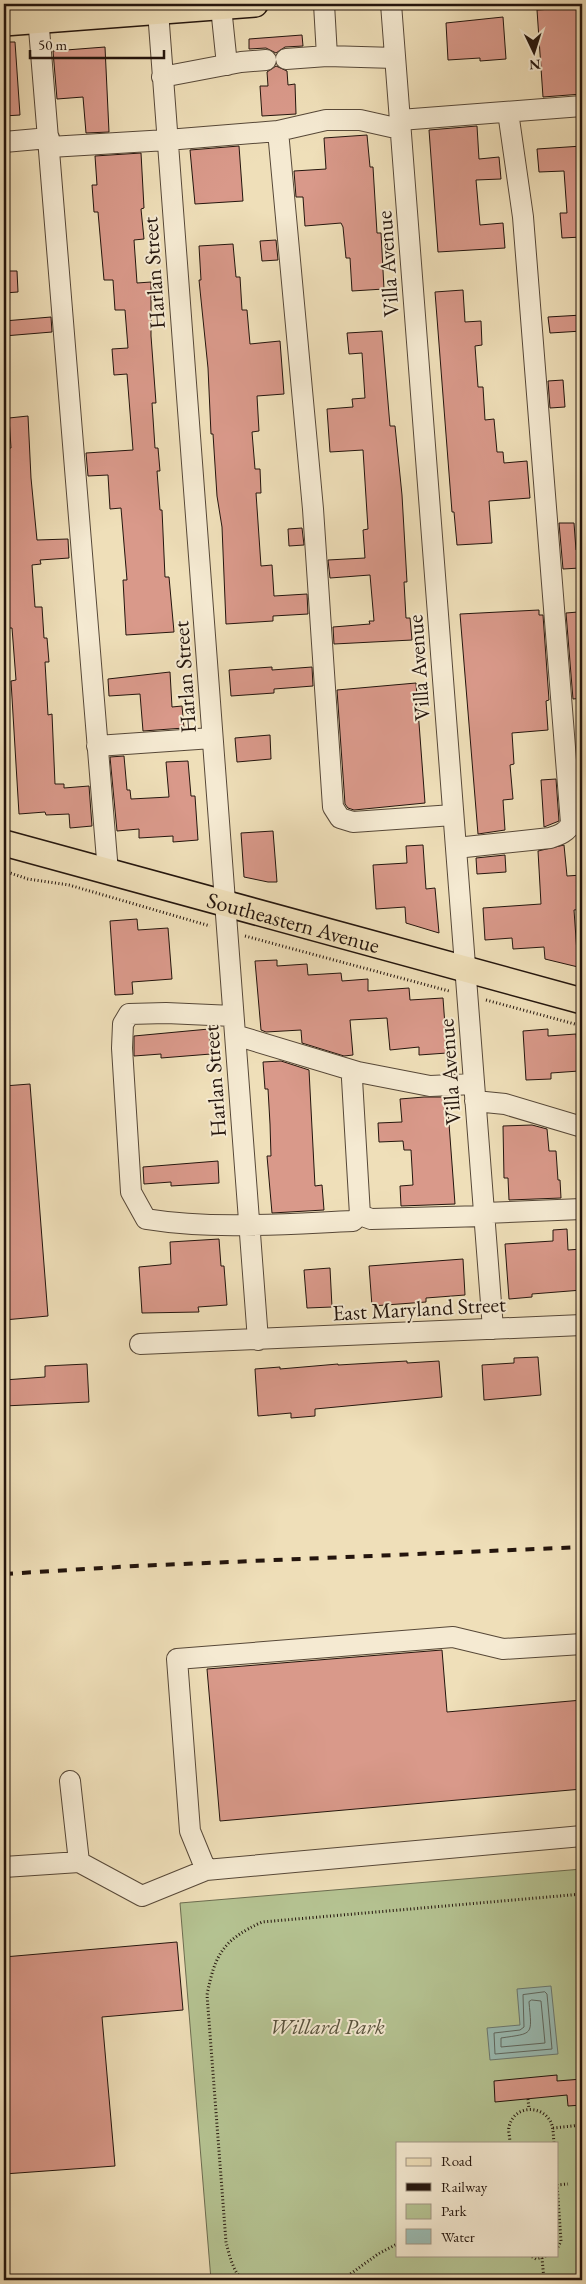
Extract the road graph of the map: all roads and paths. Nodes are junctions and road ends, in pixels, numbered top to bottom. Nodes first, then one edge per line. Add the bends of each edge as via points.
1 (255, 4) edge
2 (324, 4) edge
3 (391, 4) edge
4 (221, 7) junction
5 (158, 11) junction
6 (36, 12) edge
7 (4, 23) edge
8 (327, 56) junction
9 (395, 58) junction
10 (286, 59) dead end
11 (266, 60) dead end
12 (227, 64) junction
13 (162, 76) junction
14 (582, 106) edge
15 (508, 112) junction
16 (400, 124) junction
17 (278, 131) junction
18 (167, 140) junction
19 (4, 142) edge
20 (49, 143) junction
21 (212, 738) junction
22 (97, 746) junction
23 (453, 815) junction
24 (4, 843) edge
25 (456, 848) junction
26 (4, 871) edge
27 (108, 872) junction
28 (221, 916) junction
29 (242, 935) dead end
30 (465, 969) junction
31 (455, 992) dead end
32 (479, 998) dead end
33 (582, 1001) edge
34 (234, 1026) junction
35 (582, 1026) edge
36 (358, 1072) junction
37 (475, 1092) junction
38 (582, 1127) edge
39 (582, 1209) edge
40 (484, 1214) junction
41 (360, 1215) junction
42 (249, 1225) junction
43 (582, 1325) edge
44 (493, 1329) junction
45 (258, 1340) junction
46 (140, 1344) dead end
47 (582, 1644) edge
48 (70, 1781) dead end
49 (582, 1836) edge
50 (79, 1862) junction
51 (4, 1867) edge
52 (206, 1870) junction
53 (582, 1894) edge
54 (528, 2099) dead end
55 (529, 2109) junction
56 (582, 2125) edge
57 (553, 2128) junction
58 (510, 2142) edge
59 (554, 2142) edge
60 (568, 2184) dead end
61 (558, 2185) edge
62 (558, 2199) edge
63 (396, 2245) edge
64 (558, 2247) edge
65 (531, 2256) edge
66 (547, 2256) edge
67 (542, 2258) junction
68 (242, 2280) edge
69 (342, 2280) edge
70 (544, 2280) edge

1 - 4 main road
2 - 8 street
3 - 9 street, Villa Avenue
4 - 5 main road
4 - 12 street
5 - 6 main road
5 - 13 street, Harlan Street
6 - 7 main road
6 - 20 street
8 - 9 street
8 - 10 street
9 - 16 street, Villa Avenue
11 - 12 street
12 - 13 street
13 - 18 street, Harlan Street
14 - 15 street
15 - 16 street
15 - 25 street via 523,217 571,823 570,828 550,838
16 - 17 street via 326,120
16 - 23 street, Villa Avenue
17 - 18 street
17 - 23 street via 314,509 333,807 340,818 353,822
18 - 20 street
18 - 21 street, Harlan Street
19 - 20 street
20 - 22 street
21 - 22 street
21 - 28 street, Harlan Street
22 - 27 street
23 - 25 street, Villa Avenue
24 - 27 main road, Southeastern Avenue
25 - 30 street, Villa Avenue
26 - 28 path via 28,879
27 - 28 main road, Southeastern Avenue
28 - 30 main road, Southeastern Avenue
28 - 34 street, Harlan Street
29 - 31 path
30 - 33 main road, Southeastern Avenue
30 - 37 street, Villa Avenue
32 - 35 path
34 - 36 street
34 - 42 street, Harlan Street
34 - 42 street via 166,1013 129,1014 123,1024 122,1048 131,1192 146,1220 173,1224
36 - 37 street
36 - 41 street via 352,1079
37 - 38 street
37 - 40 street, Villa Avenue
39 - 40 street
40 - 41 street via 371,1219
40 - 44 street, Villa Avenue
41 - 42 street via 353,1220
42 - 45 street, Harlan Street
43 - 44 street, East Maryland Street
44 - 45 street, East Maryland Street
45 - 46 street, East Maryland Street
47 - 52 street via 503,1649 453,1637 177,1659 190,1832
48 - 50 street
49 - 52 street
50 - 51 street
50 - 52 street via 142,1896
53 - 68 path via 262,1922 244,1930 225,1945 212,1968 206,1995 226,2242
54 - 55 path
55 - 57 path via 540,2111
55 - 58 path via 522,2110 513,2118 509,2127
56 - 57 path
57 - 59 path
60 - 61 path
62 - 64 path via 561,2241
63 - 69 path
65 - 67 path
66 - 67 path
67 - 70 path

